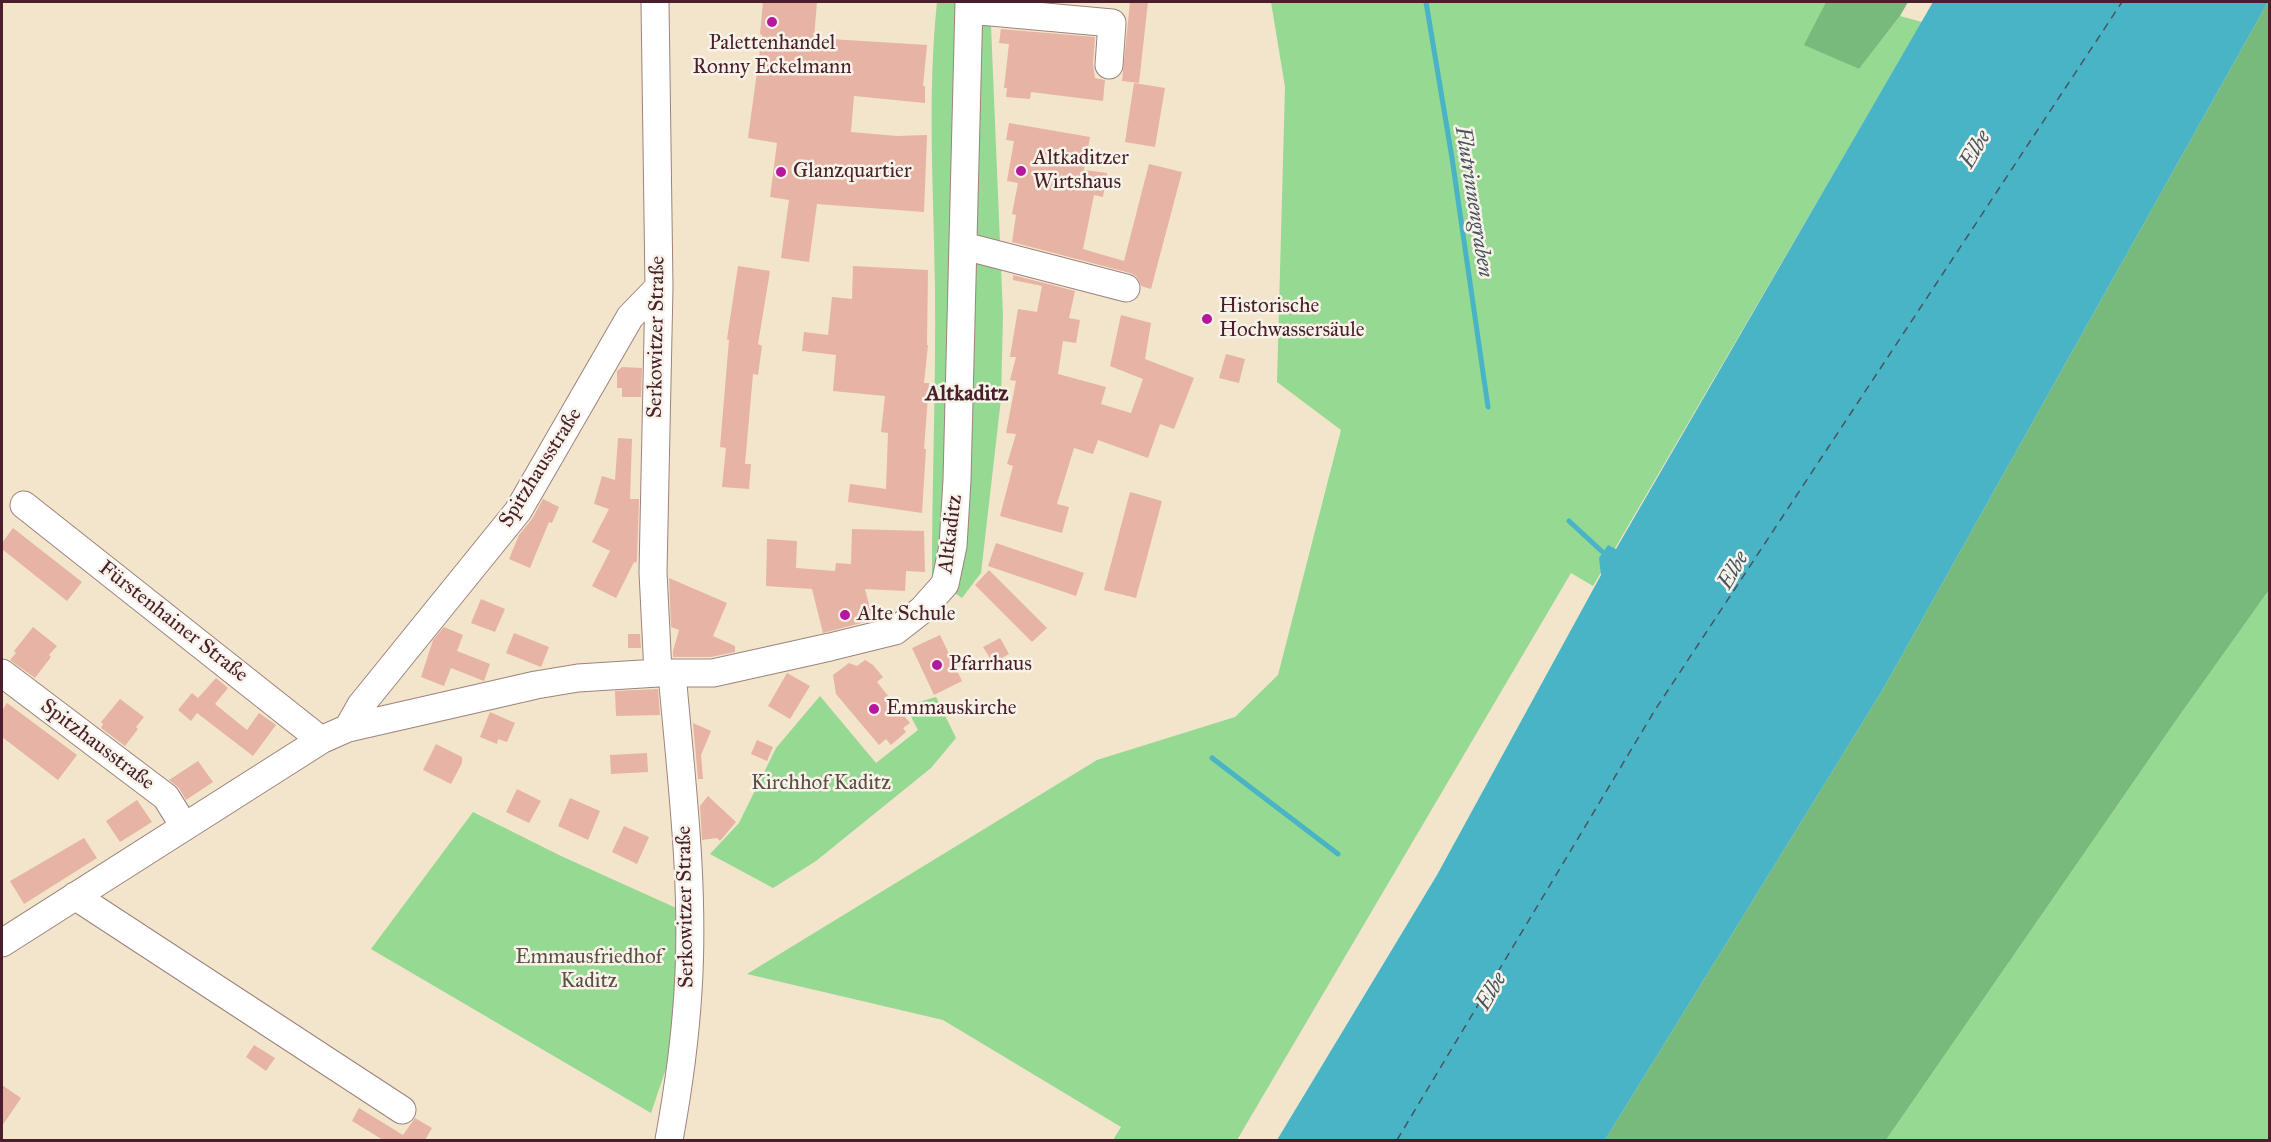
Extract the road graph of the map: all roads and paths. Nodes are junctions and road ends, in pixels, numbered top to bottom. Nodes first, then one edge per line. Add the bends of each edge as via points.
1 (656, 2) edge
2 (969, 6) edge
3 (1113, 12) edge
4 (1109, 65) dead end
5 (964, 246) junction
6 (659, 287) junction
7 (1126, 288) dead end
8 (24, 505) dead end
9 (665, 673) junction
10 (2, 674) edge
11 (348, 728) junction
12 (321, 740) junction
13 (184, 826) junction
14 (75, 896) junction
15 (2, 943) edge
16 (402, 1110) dead end
17 (669, 1140) edge

1 - 6 street, Serkowitzer Straße
2 - 3 street
2 - 5 street, Altkaditz
3 - 4 street
5 - 7 street
5 - 9 street, Altkaditz via 957,480 953,546 945,584 922,610 895,631 713,673
6 - 9 street, Serkowitzer Straße via 653,572
6 - 11 street, Spitzhausstraße via 630,317 519,511 361,705
8 - 12 street, Fürstenhainer Straße
9 - 11 street via 578,678 536,685
9 - 17 street, Serkowitzer Straße via 687,854 689,958 679,1089
10 - 13 street, Spitzhausstraße via 166,797
11 - 12 street
12 - 13 street
13 - 14 street
14 - 15 street
14 - 16 street

